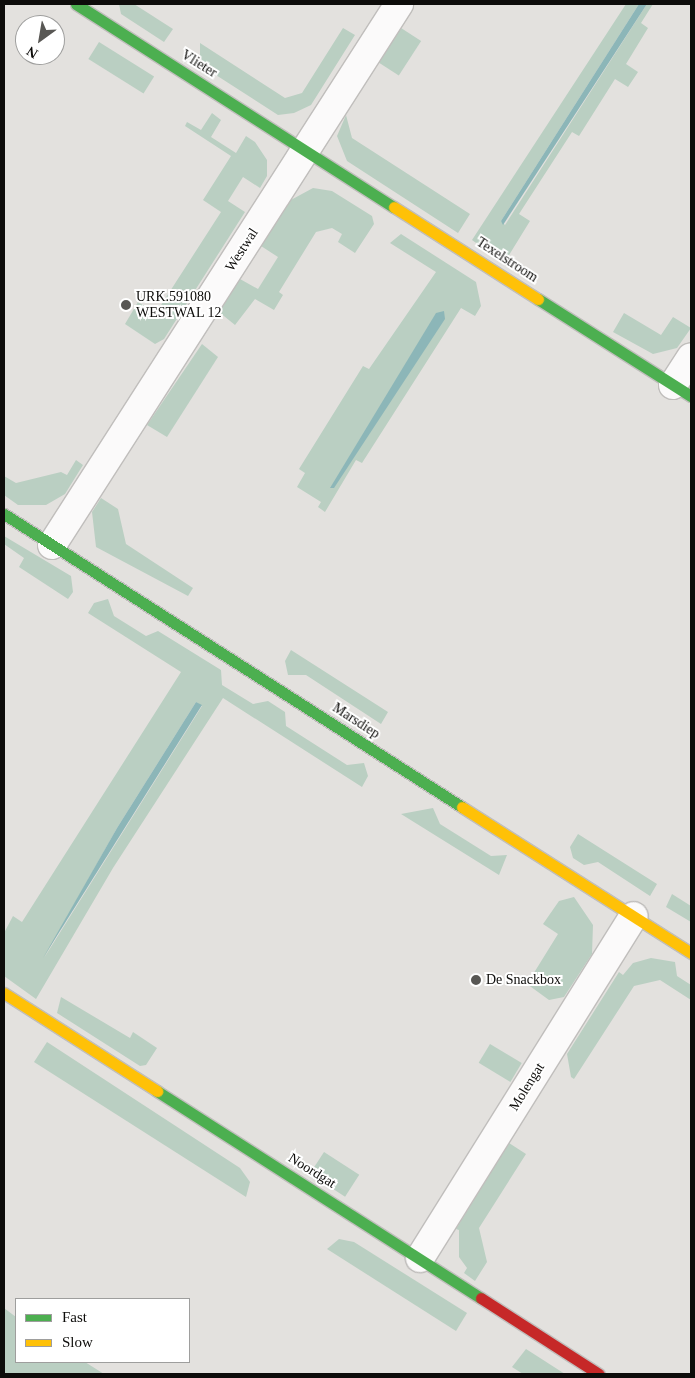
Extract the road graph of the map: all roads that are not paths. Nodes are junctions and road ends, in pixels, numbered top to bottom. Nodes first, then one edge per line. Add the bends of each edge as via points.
1 (76, 4) edge
2 (399, 4) edge
3 (307, 150) junction
4 (691, 357) edge
5 (682, 391) edge
6 (4, 514) edge
7 (52, 545) junction
8 (634, 916) junction
9 (691, 954) edge
10 (5, 994) edge
11 (420, 1258) junction
12 (599, 1374) edge

1 - 3 street, Vlieter
2 - 3 street, Westwal
3 - 5 street, Texelstroom
3 - 7 street, Westwal
4 - 5 street
6 - 7 street, Marsdiep
7 - 8 street, Marsdiep
8 - 9 street, Marsdiep
8 - 11 street, Molengat
10 - 11 street, Noordgat
11 - 12 street, Noordgat

